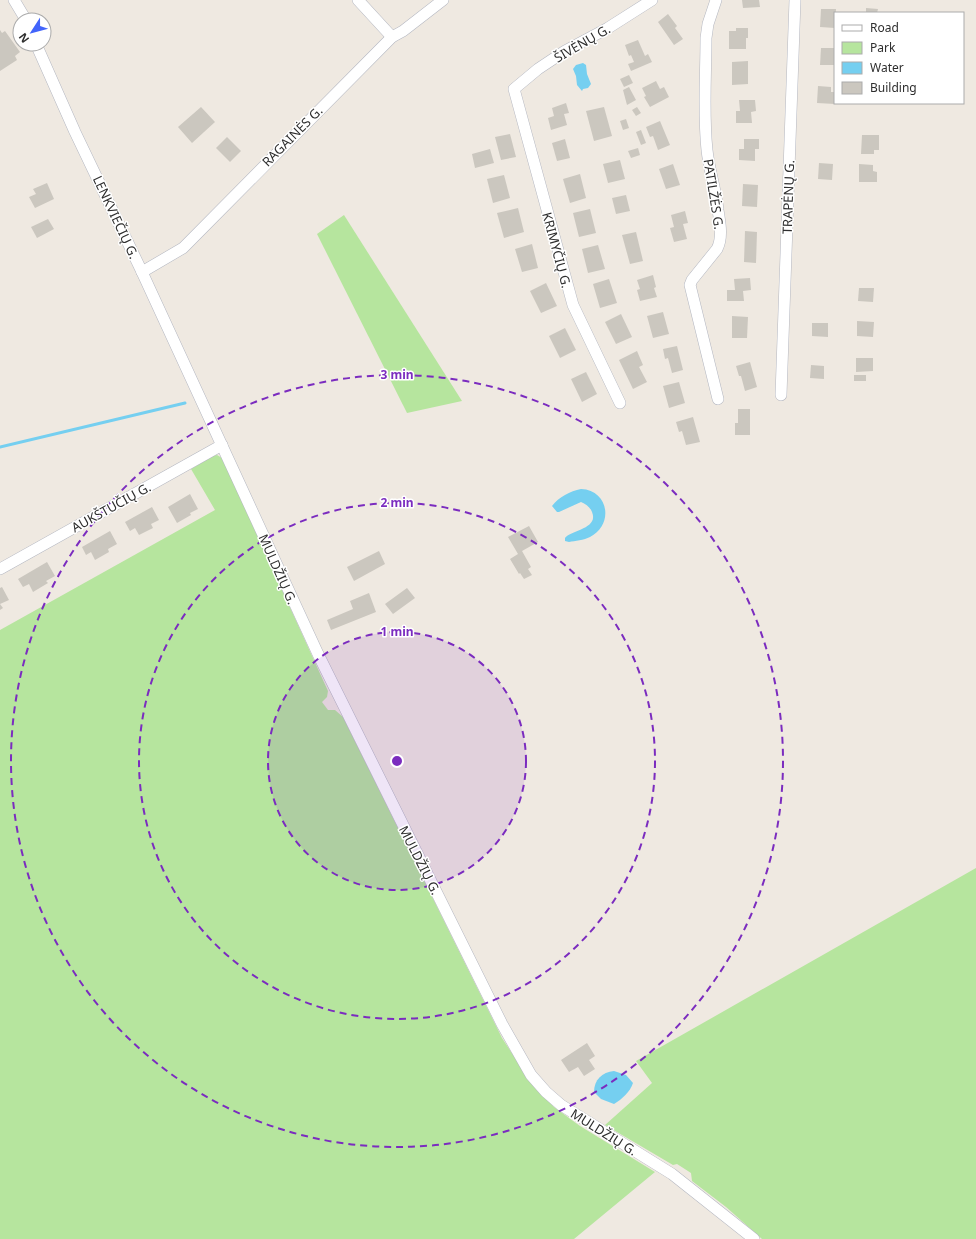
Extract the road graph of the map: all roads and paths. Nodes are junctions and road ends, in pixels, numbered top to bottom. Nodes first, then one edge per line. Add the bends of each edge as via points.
1 (14, 0) edge
2 (358, 0) edge
3 (443, 0) edge
4 (652, 0) edge
5 (716, 0) edge
6 (795, 0) edge
7 (21, 12) edge
8 (392, 37) junction
9 (40, 52) edge
10 (514, 89) joint
11 (142, 272) junction
12 (196, 390) joint
13 (781, 395) dead end
14 (718, 399) dead end
15 (620, 402) dead end
16 (222, 445) junction
17 (0, 569) edge
18 (754, 1239) edge

1 - 7 street
2 - 8 street
3 - 8 street, RAGAINĖS G.
4 - 10 street, ŠIVĖNŲ G. via 565,51
5 - 14 street, PATILŽĖS G. via 706,38 705,126 721,236 717,249 690,285
6 - 13 street, TRAPĖNŲ G.
8 - 11 street, RAGAINĖS G. via 183,248
9 - 11 street, LENKVIEČIŲ G.
10 - 15 street, KRIMYČIŲ G. via 573,305
11 - 12 street, LENKVIEČIŲ G.
12 - 16 street, MULDŽIŲ G.
16 - 17 street, AUKŠTUČIŲ G.
16 - 18 street, MULDŽIŲ G. via 330,680 502,1024 531,1075 561,1105 677,1178

